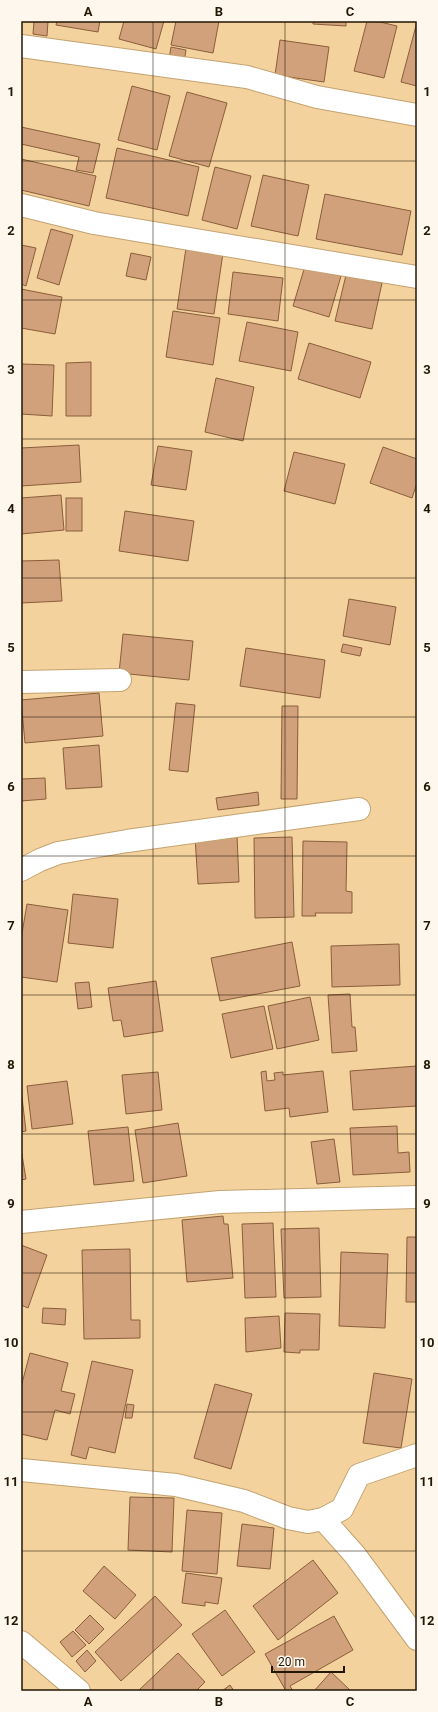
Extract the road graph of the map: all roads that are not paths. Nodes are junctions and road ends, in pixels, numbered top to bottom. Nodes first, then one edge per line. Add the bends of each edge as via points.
1 (21, 46) edge
2 (417, 115) edge
3 (21, 206) edge
4 (417, 277) edge
5 (120, 680) dead end
6 (21, 682) edge
7 (359, 809) dead end
8 (21, 870) edge
9 (417, 1197) edge
10 (21, 1222) edge
11 (417, 1455) edge
12 (21, 1470) edge
13 (323, 1519) junction
14 (417, 1639) edge
15 (21, 1642) edge
16 (79, 1691) edge

1 - 2 street via 247,77 317,97
3 - 4 street via 94,223
5 - 6 street
7 - 8 street via 126,841 66,852 40,860
9 - 10 street via 220,1202
11 - 13 street via 359,1475 342,1509
12 - 13 street via 176,1485 244,1501 288,1518 308,1522
13 - 14 street via 355,1555
15 - 16 street

